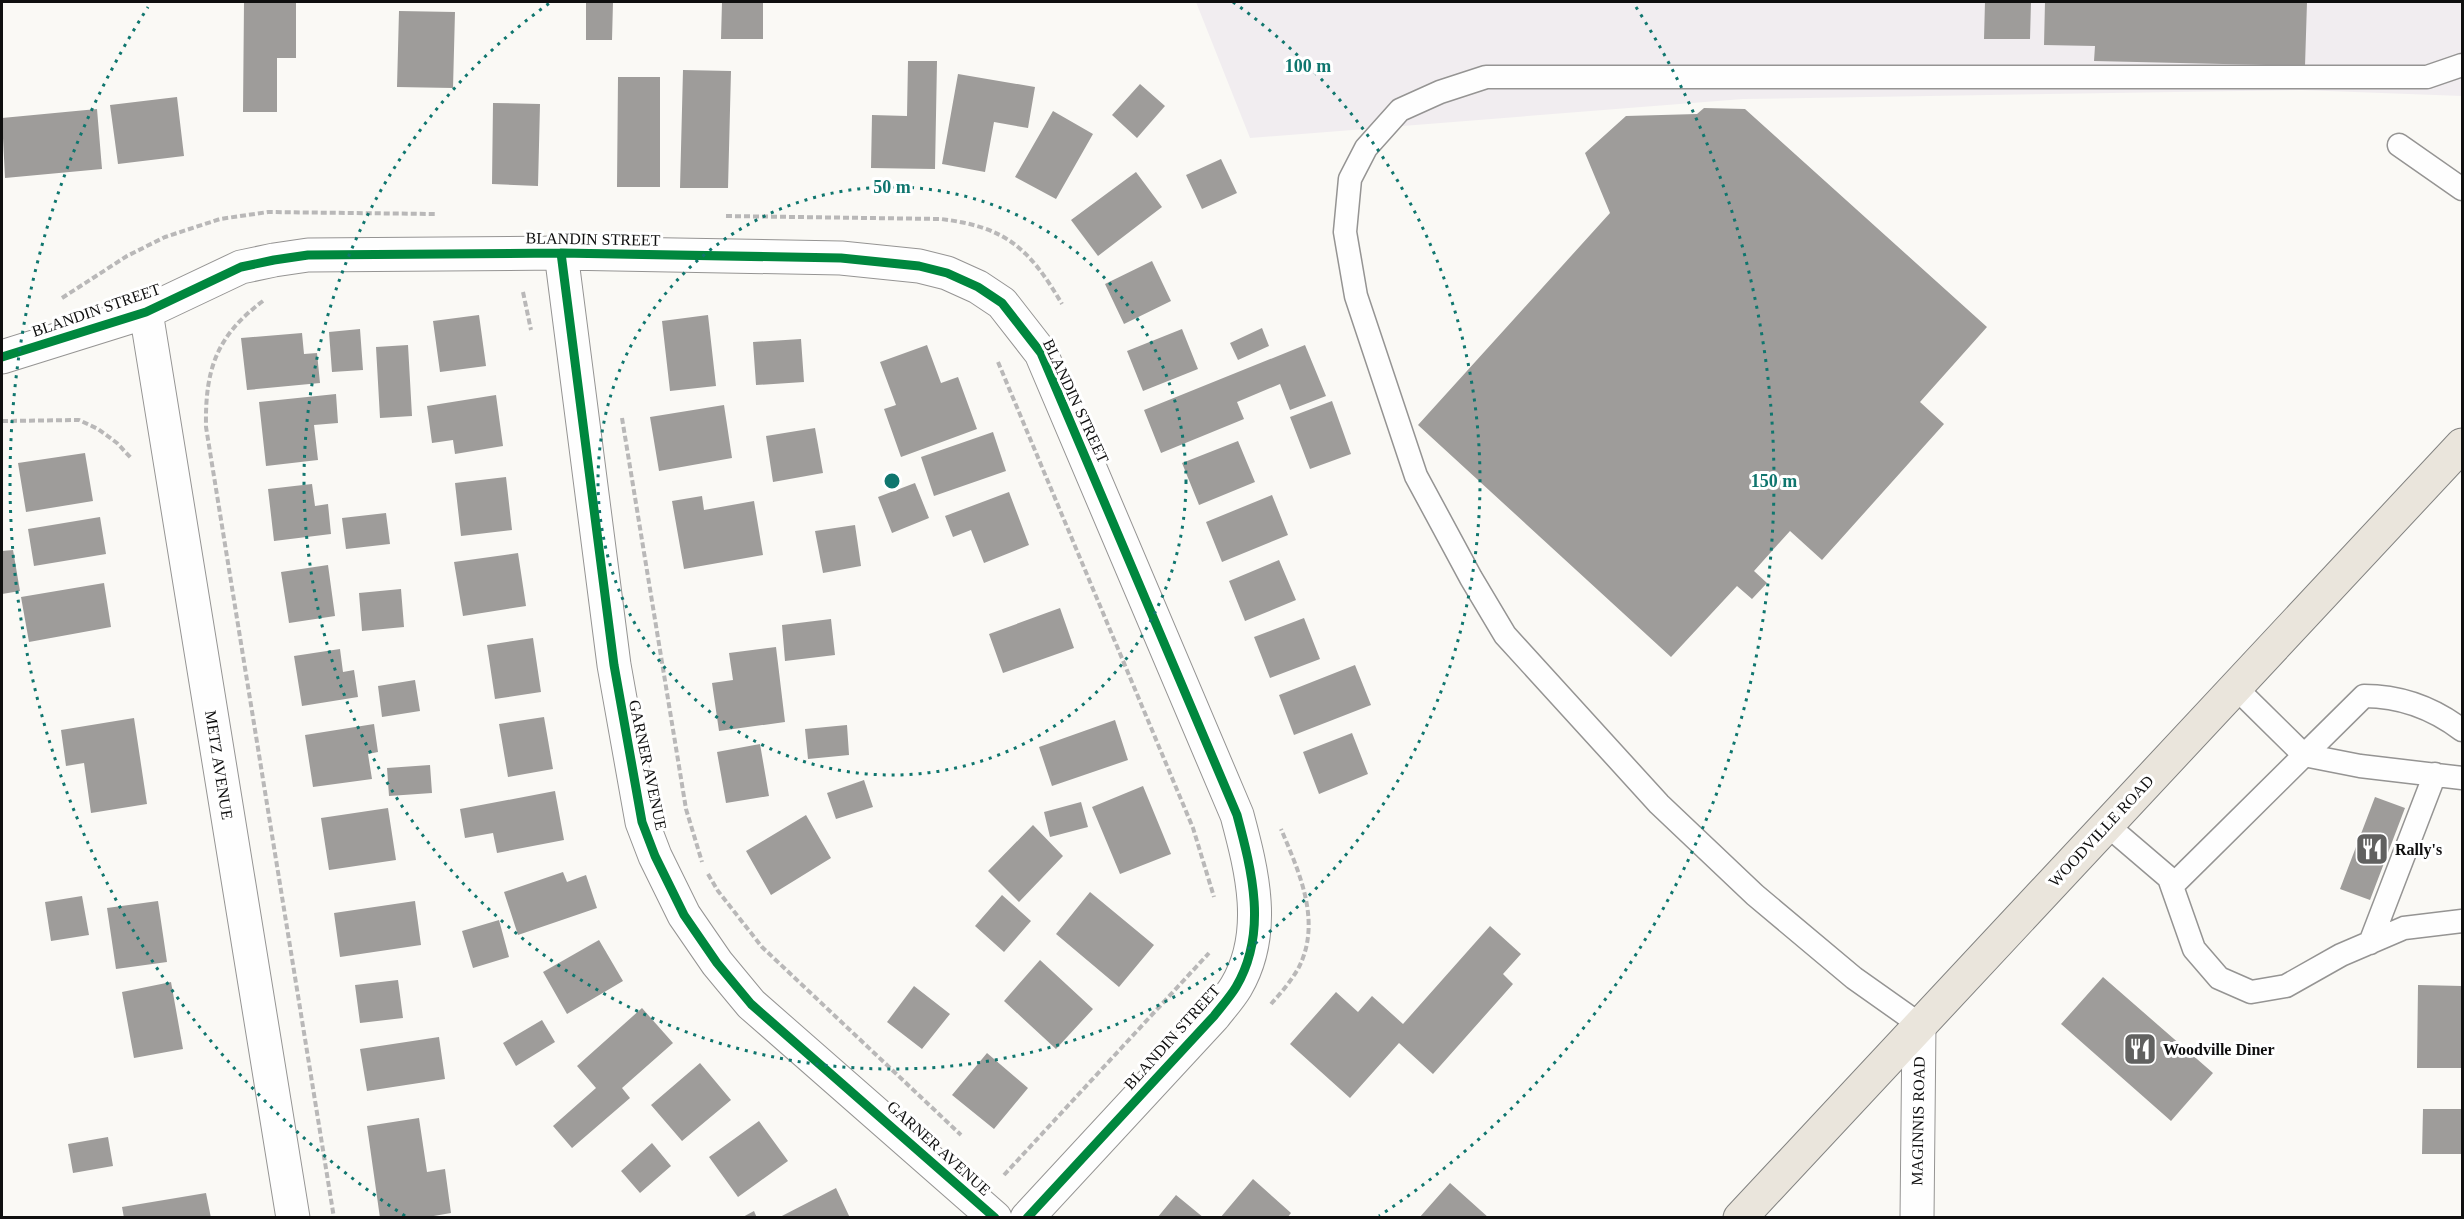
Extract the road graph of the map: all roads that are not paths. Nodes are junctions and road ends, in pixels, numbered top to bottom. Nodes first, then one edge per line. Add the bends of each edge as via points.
1 (2463, 65) edge
2 (2399, 145) dead end
3 (2463, 189) edge
4 (561, 253) junction
5 (146, 312) junction
6 (2, 357) edge
7 (2463, 445) edge
8 (2235, 687) junction
9 (2463, 730) edge
10 (2304, 755) junction
11 (2435, 774) junction
12 (2463, 778) edge
13 (2107, 825) junction
14 (2172, 886) junction
15 (2463, 921) edge
16 (2370, 943) junction
17 (1919, 1024) junction
18 (293, 1218) edge
19 (995, 1218) edge
20 (1027, 1218) edge
21 (1740, 1218) edge
22 (1917, 1218) edge

1 - 17 lane via 2427,76 1486,78 1400,110 1366,148 1350,179 1345,232 1356,296 1416,476 1505,635 1659,804 1735,876 1854,978
2 - 3 lane
4 - 5 street, BLANDIN STREET via 308,255 241,267
4 - 19 street, GARNER AVENUE via 622,718 642,822 655,856 684,915 751,1004
4 - 20 street, BLANDIN STREET via 841,258 919,266 947,273 1002,303 1041,353 1237,815 1255,894 1250,956 1237,986 1214,1016
5 - 6 street, BLANDIN STREET
5 - 18 street, METZ AVENUE
7 - 8 main road, WOODVILLE ROAD
8 - 10 lane
8 - 13 main road, WOODVILLE ROAD
9 - 10 lane via 2443,716 2390,696 2364,696
10 - 11 lane
10 - 14 lane
11 - 12 lane
11 - 16 lane
13 - 14 lane via 2169,878
13 - 17 main road, WOODVILLE ROAD
14 - 16 lane via 2194,949 2219,978 2251,992 2286,986
15 - 16 lane via 2404,928
17 - 21 main road, WOODVILLE ROAD
17 - 22 street, MAGINNIS ROAD

